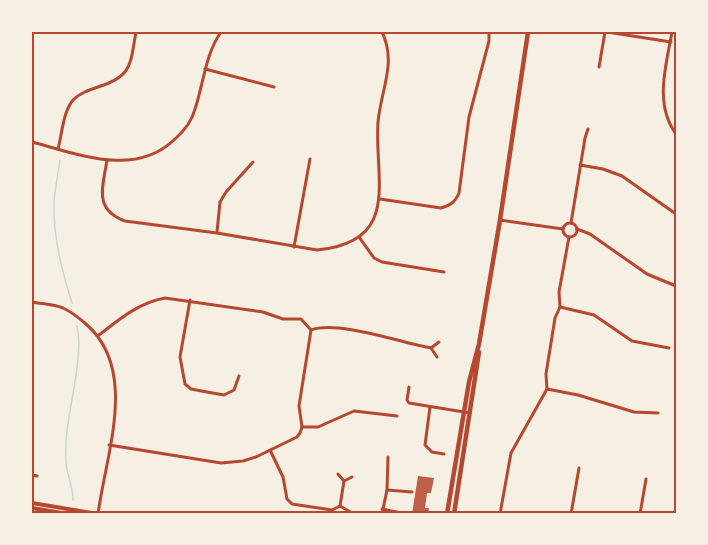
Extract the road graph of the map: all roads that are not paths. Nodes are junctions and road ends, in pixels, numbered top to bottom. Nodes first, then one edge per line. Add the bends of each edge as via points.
1 (136, 32) edge
2 (221, 32) edge
3 (382, 32) edge
4 (489, 32) edge
5 (528, 32) edge
6 (606, 32) edge
7 (672, 32) edge
8 (670, 42) junction
9 (599, 67) dead end
10 (205, 69) junction
11 (274, 87) dead end
12 (588, 129) dead end
13 (676, 134) edge
14 (32, 142) edge
15 (58, 149) junction
16 (310, 159) dead end
17 (107, 160) junction
18 (253, 162) dead end
19 (580, 165) junction
20 (380, 199) junction
21 (676, 214) edge
22 (500, 220) junction
23 (571, 223) junction
24 (563, 229) junction
25 (577, 229) junction
26 (217, 232) junction
27 (359, 237) junction
28 (568, 237) junction
29 (294, 247) junction
30 (444, 272) dead end
31 (676, 286) edge
32 (190, 300) junction
33 (32, 302) edge
34 (560, 307) junction
35 (311, 330) junction
36 (99, 335) junction
37 (439, 342) dead end
38 (479, 344) junction
39 (431, 348) junction
40 (669, 348) dead end
41 (437, 357) dead end
42 (239, 376) dead end
43 (409, 387) dead end
44 (547, 389) junction
45 (430, 407) junction
46 (463, 413) junction
47 (470, 413) junction
48 (658, 413) dead end
49 (397, 416) dead end
50 (302, 427) junction
51 (109, 446) junction
52 (270, 450) junction
53 (444, 454) dead end
54 (388, 457) dead end
55 (579, 468) dead end
56 (338, 474) dead end
57 (32, 476) edge
58 (37, 476) dead end
59 (352, 477) dead end
60 (646, 479) dead end
61 (344, 481) junction
62 (387, 490) junction
63 (412, 492) dead end
64 (32, 503) edge
65 (340, 506) junction
66 (32, 508) edge
67 (382, 511) edge
68 (68, 513) edge
69 (98, 513) edge
70 (354, 513) edge
71 (406, 513) edge
72 (447, 513) edge
73 (454, 513) edge
74 (500, 513) edge
75 (572, 513) edge
76 (640, 513) edge

1 - 15 street via 130,63 122,78 72,101
2 - 10 street via 209,51
3 - 20 street via 389,54 378,124
4 - 20 street via 456,201 441,208
5 - 22 main road
6 - 8 street
6 - 9 street
7 - 8 street
8 - 13 street via 662,100
10 - 11 street
10 - 17 street via 195,111 168,146 133,160
12 - 19 street
14 - 15 street
15 - 17 street
16 - 29 street
17 - 26 street via 103,204 114,217
18 - 26 street via 220,202
19 - 21 street via 622,176
19 - 23 street
20 - 27 street via 370,225
22 - 24 street
22 - 38 main road
23 - 24 street
23 - 25 street
24 - 28 street
25 - 28 street via 574,236
25 - 31 street via 646,274
26 - 29 street
27 - 29 street via 330,249
27 - 30 street via 374,258 382,262
28 - 34 street
32 - 35 street via 283,319 301,319
32 - 36 street via 149,301
32 - 42 street via 180,357 185,384 191,389 224,394 234,390
33 - 36 street via 64,308
34 - 40 street via 594,315 632,340
34 - 44 street via 546,374
35 - 39 street via 335,328
35 - 50 street via 299,406
36 - 51 street via 110,357 116,387
37 - 39 street
38 - 46 main road
38 - 47 main road
39 - 41 street
43 - 45 street via 409,403
44 - 48 street via 634,412
44 - 74 street via 511,453
45 - 46 street
45 - 53 street via 425,446
46 - 47 street
46 - 72 main road
47 - 73 main road
49 - 50 street via 354,411 318,427
50 - 52 street via 297,436
51 - 52 street via 221,463 243,461
51 - 69 street
52 - 65 street via 292,504 332,510
54 - 62 street
55 - 75 street
56 - 61 street
57 - 58 street
59 - 61 street
60 - 76 street
61 - 65 street
62 - 63 street
62 - 67 street
64 - 69 street
65 - 70 street
66 - 68 street
67 - 71 street

